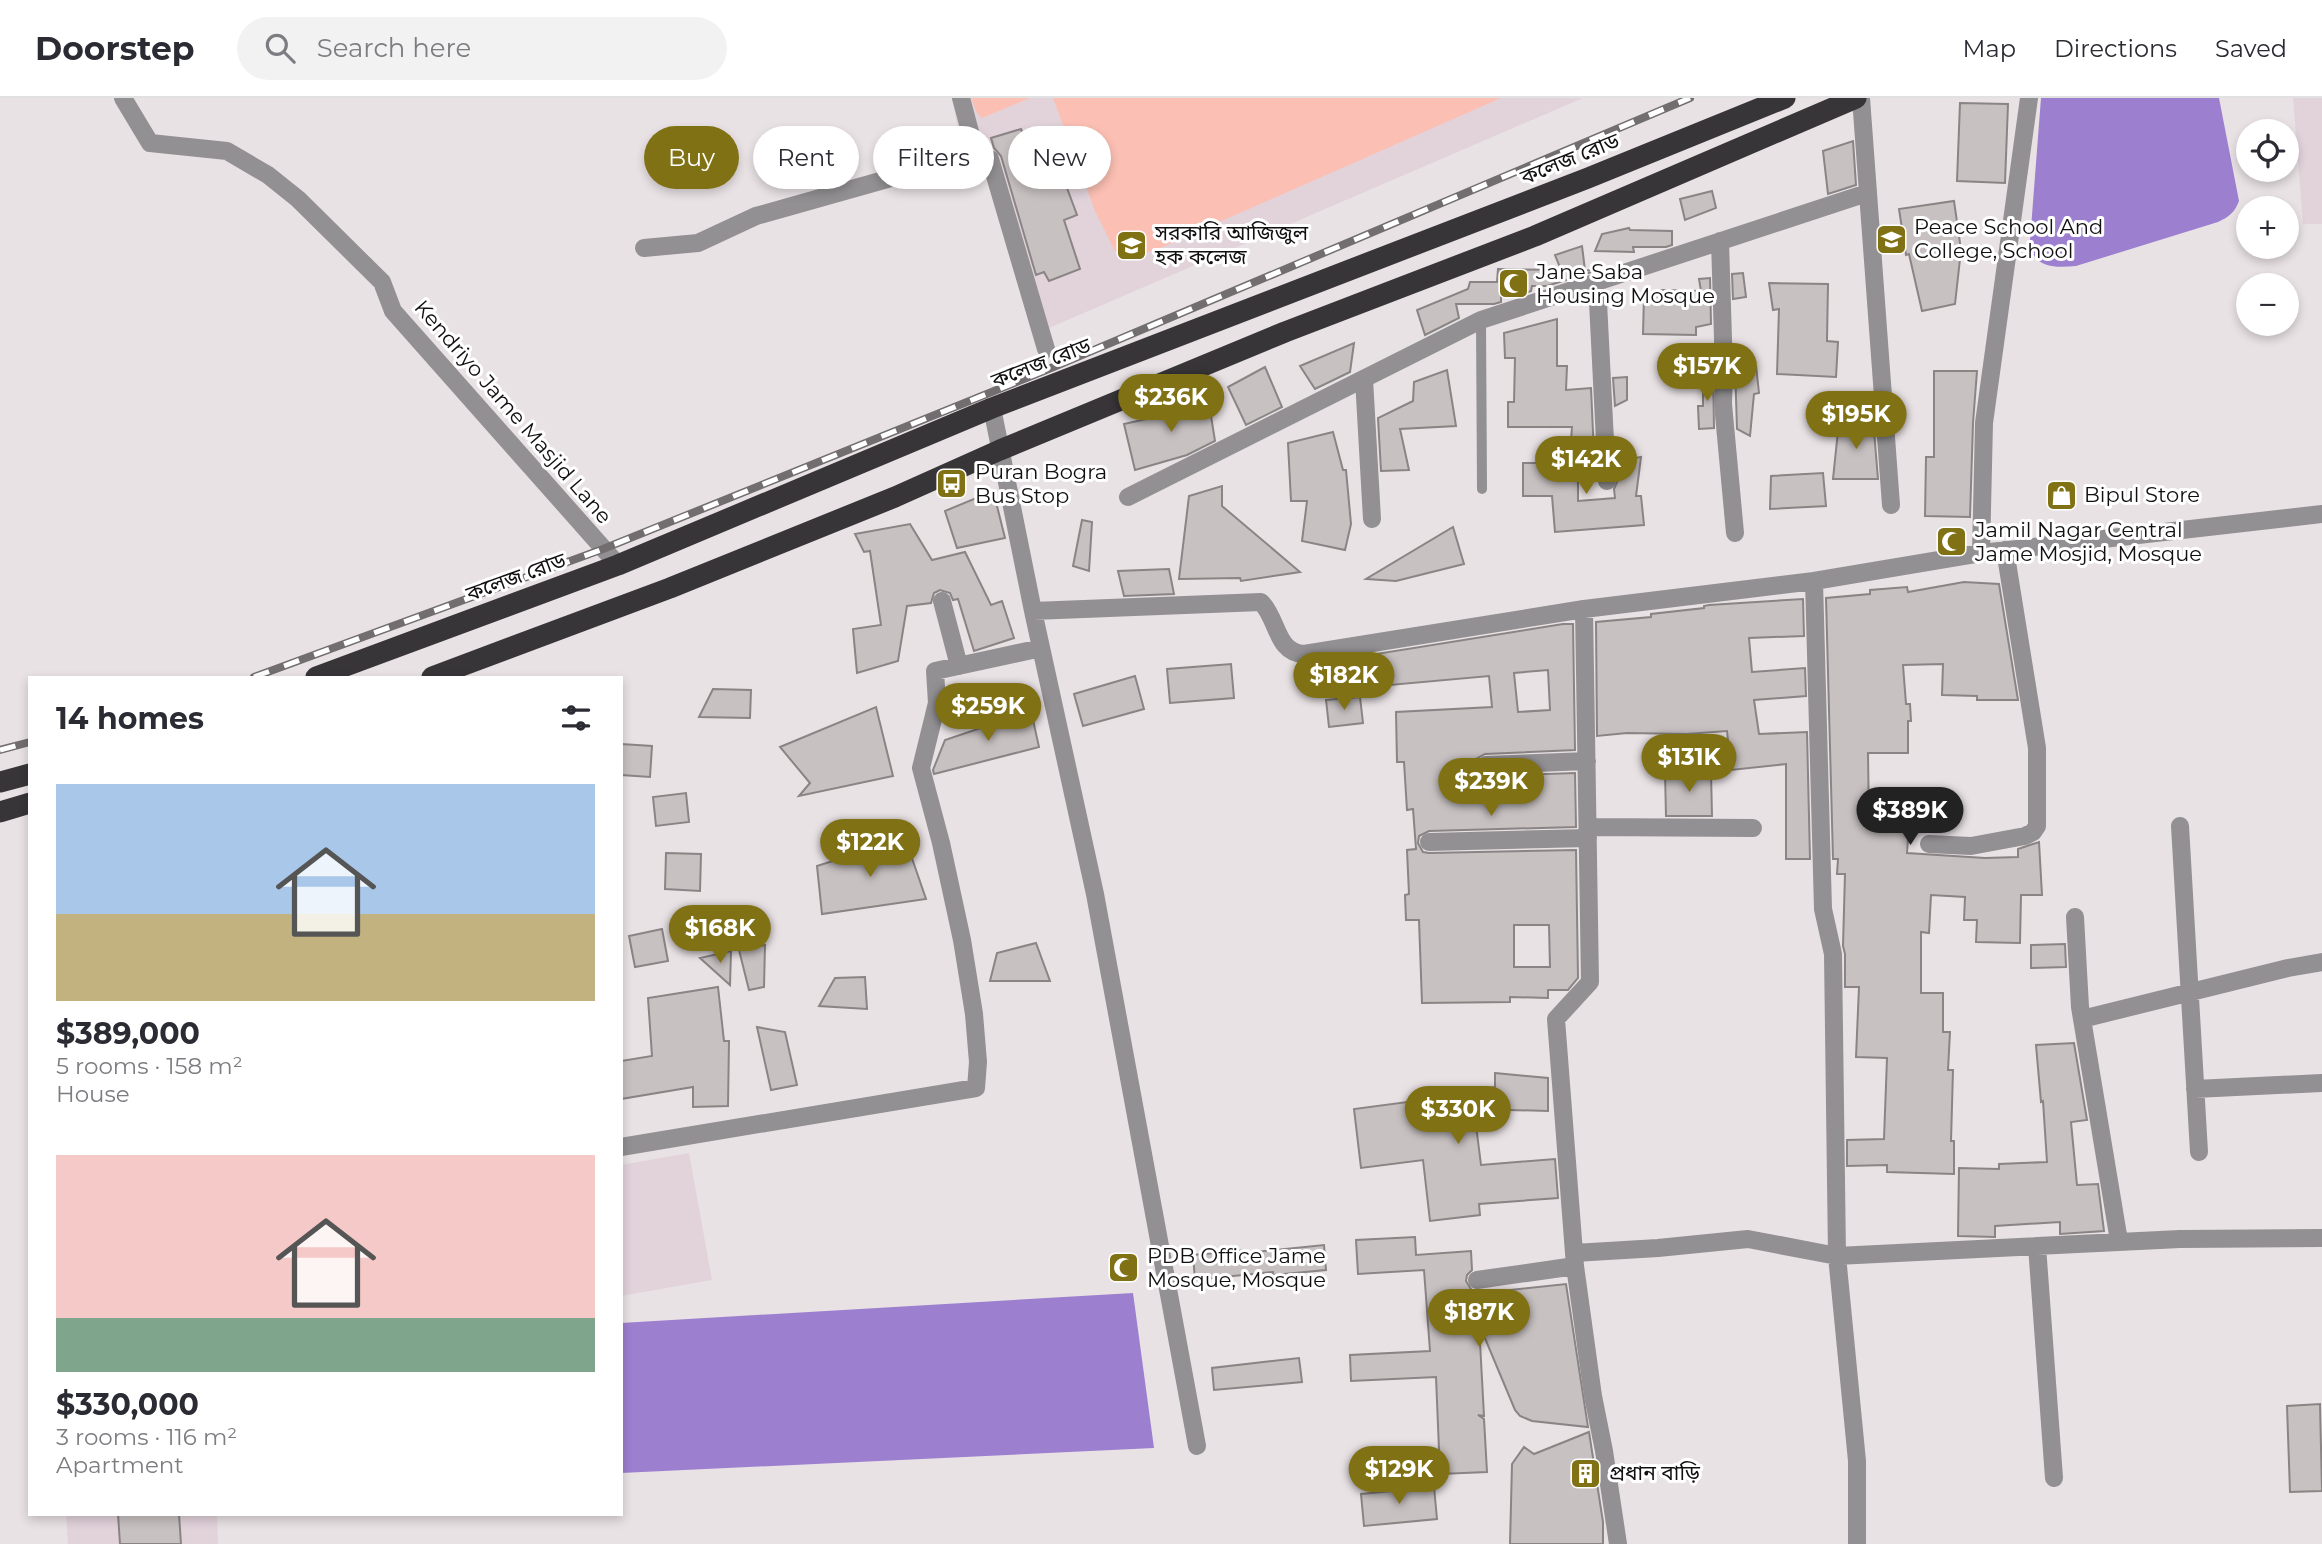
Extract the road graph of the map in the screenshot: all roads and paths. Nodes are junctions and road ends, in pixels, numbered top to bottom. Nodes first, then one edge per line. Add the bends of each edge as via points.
1 (123, 98) edge
2 (961, 98) edge
3 (1785, 98) edge
4 (1858, 98) edge
5 (2029, 98) edge
6 (968, 126) edge
7 (994, 173) edge
8 (873, 183) edge
9 (1867, 193) junction
10 (1720, 241) junction
11 (644, 248) dead end
12 (1597, 282) junction
13 (1481, 320) junction
14 (1046, 349) dead end
15 (1364, 379) junction
16 (992, 408) junction
17 (1000, 450) junction
18 (1607, 481) dead end
19 (1482, 489) dead end
20 (1128, 497) dead end
21 (1891, 505) dead end
22 (2322, 514) edge
23 (1372, 519) dead end
24 (1735, 533) dead end
25 (2005, 550) junction
26 (1981, 553) junction
27 (618, 565) junction
28 (1814, 581) junction
29 (942, 601) dead end
30 (1584, 609) junction
31 (1032, 611) junction
32 (1041, 648) junction
33 (959, 666) junction
34 (319, 676) edge
35 (435, 676) edge
36 (1587, 761) junction
37 (1486, 765) dead end
38 (28, 775) edge
39 (0, 782) edge
40 (28, 804) edge
41 (0, 812) edge
42 (2180, 826) dead end
43 (1753, 828) dead end
44 (1588, 833) junction
45 (1429, 842) dead end
46 (1928, 844) dead end
47 (2075, 917) dead end
48 (2322, 962) edge
49 (2189, 992) junction
50 (2082, 1019) junction
51 (2322, 1083) edge
52 (2195, 1089) junction
53 (623, 1147) edge
54 (2199, 1152) dead end
55 (2322, 1238) edge
56 (2119, 1241) junction
57 (2037, 1246) junction
58 (1837, 1256) junction
59 (1575, 1259) junction
60 (1477, 1280) dead end
61 (1197, 1446) dead end
62 (2054, 1478) dead end
63 (1618, 1544) edge
64 (1857, 1544) edge

1 - 27 street, Kendriyo Jame Masjid Lane via 150,143 227,151 298,199 382,282 393,311
2 - 6 street
3 - 16 highway, কলেজ রোড
4 - 9 street
4 - 17 highway via 1535,236 1285,332
5 - 26 street via 1984,423
7 - 14 street
8 - 11 street via 756,216 698,243
9 - 10 street
9 - 21 street
10 - 12 street
10 - 24 street via 1723,404
12 - 13 street
12 - 18 street
13 - 15 street
13 - 19 lane
15 - 20 street
15 - 23 street
16 - 17 street
16 - 27 highway, কলেজ রোড
17 - 31 street
17 - 35 highway via 670,588
22 - 25 street
25 - 26 street
25 - 46 street via 2037,748 2037,826 2025,836 1971,846
26 - 28 street
27 - 34 highway, কলেজ রোড
28 - 30 street
28 - 58 street via 1823,909 1833,954
29 - 33 street
30 - 31 street via 1304,654 1285,647 1266,607 1251,600
30 - 36 street
31 - 32 street
32 - 33 street
32 - 61 street via 1095,894
33 - 53 street via 935,671 937,703 921,768 962,940 974,1014 976,1088
36 - 37 street
36 - 44 street
38 - 39 highway
40 - 41 highway
42 - 49 street
43 - 44 street
44 - 45 street
44 - 59 street via 1590,982 1556,1019
47 - 50 street
48 - 49 street
49 - 50 street
49 - 52 street
50 - 56 street
51 - 52 street
52 - 54 street
55 - 56 street
56 - 57 street
57 - 58 street
57 - 62 street
58 - 59 street via 1748,1239
58 - 64 street via 1857,1461
59 - 60 street
59 - 63 street

